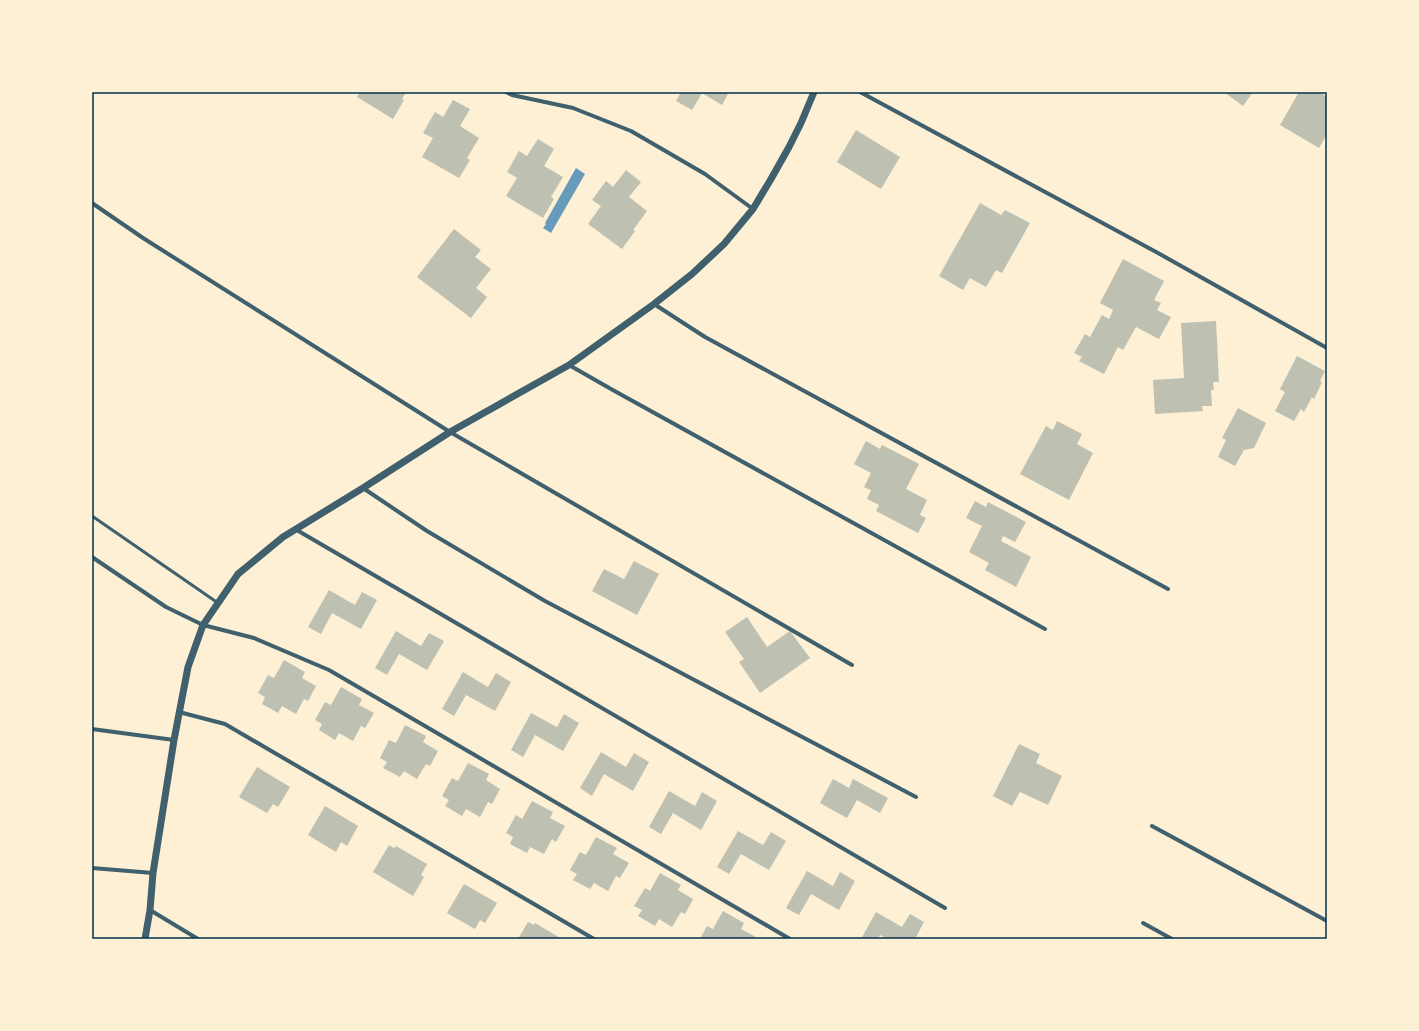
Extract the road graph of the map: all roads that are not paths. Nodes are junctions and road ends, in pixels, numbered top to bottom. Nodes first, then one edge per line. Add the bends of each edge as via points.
1 (506, 92) edge
2 (814, 92) edge
3 (860, 92) edge
4 (92, 203) edge
5 (753, 209) junction
6 (654, 304) junction
7 (1327, 348) edge
8 (569, 364) junction
9 (450, 432) junction
10 (363, 488) junction
11 (92, 516) edge
12 (295, 529) junction
13 (92, 557) edge
14 (1168, 589) dead end
15 (218, 603) junction
16 (203, 625) junction
17 (1045, 629) dead end
18 (852, 665) dead end
19 (179, 712) junction
20 (92, 729) edge
21 (174, 740) junction
22 (916, 797) dead end
23 (1152, 826) dead end
24 (92, 868) edge
25 (153, 873) junction
26 (945, 908) dead end
27 (150, 910) junction
28 (1327, 921) edge
29 (1143, 923) dead end
30 (145, 939) edge
31 (198, 939) edge
32 (594, 939) edge
33 (790, 939) edge
34 (1172, 939) edge

1 - 5 street via 573,108 631,131 705,174
2 - 5 street via 788,148
3 - 7 street via 1158,253
4 - 9 street via 143,238
5 - 6 street via 724,244
6 - 8 street
6 - 14 street via 712,341
8 - 9 street
8 - 17 street
9 - 10 street
9 - 18 street
10 - 12 street
10 - 22 street via 427,531 545,601
11 - 15 lane
12 - 15 street via 238,574
12 - 26 street
13 - 16 street via 166,607
15 - 16 street
16 - 19 street via 188,667
16 - 33 street via 254,638 329,670
19 - 21 street
19 - 32 street via 225,724
20 - 21 street
21 - 25 street
23 - 28 street
24 - 25 street
25 - 27 street
27 - 30 street
27 - 31 street
29 - 34 street

